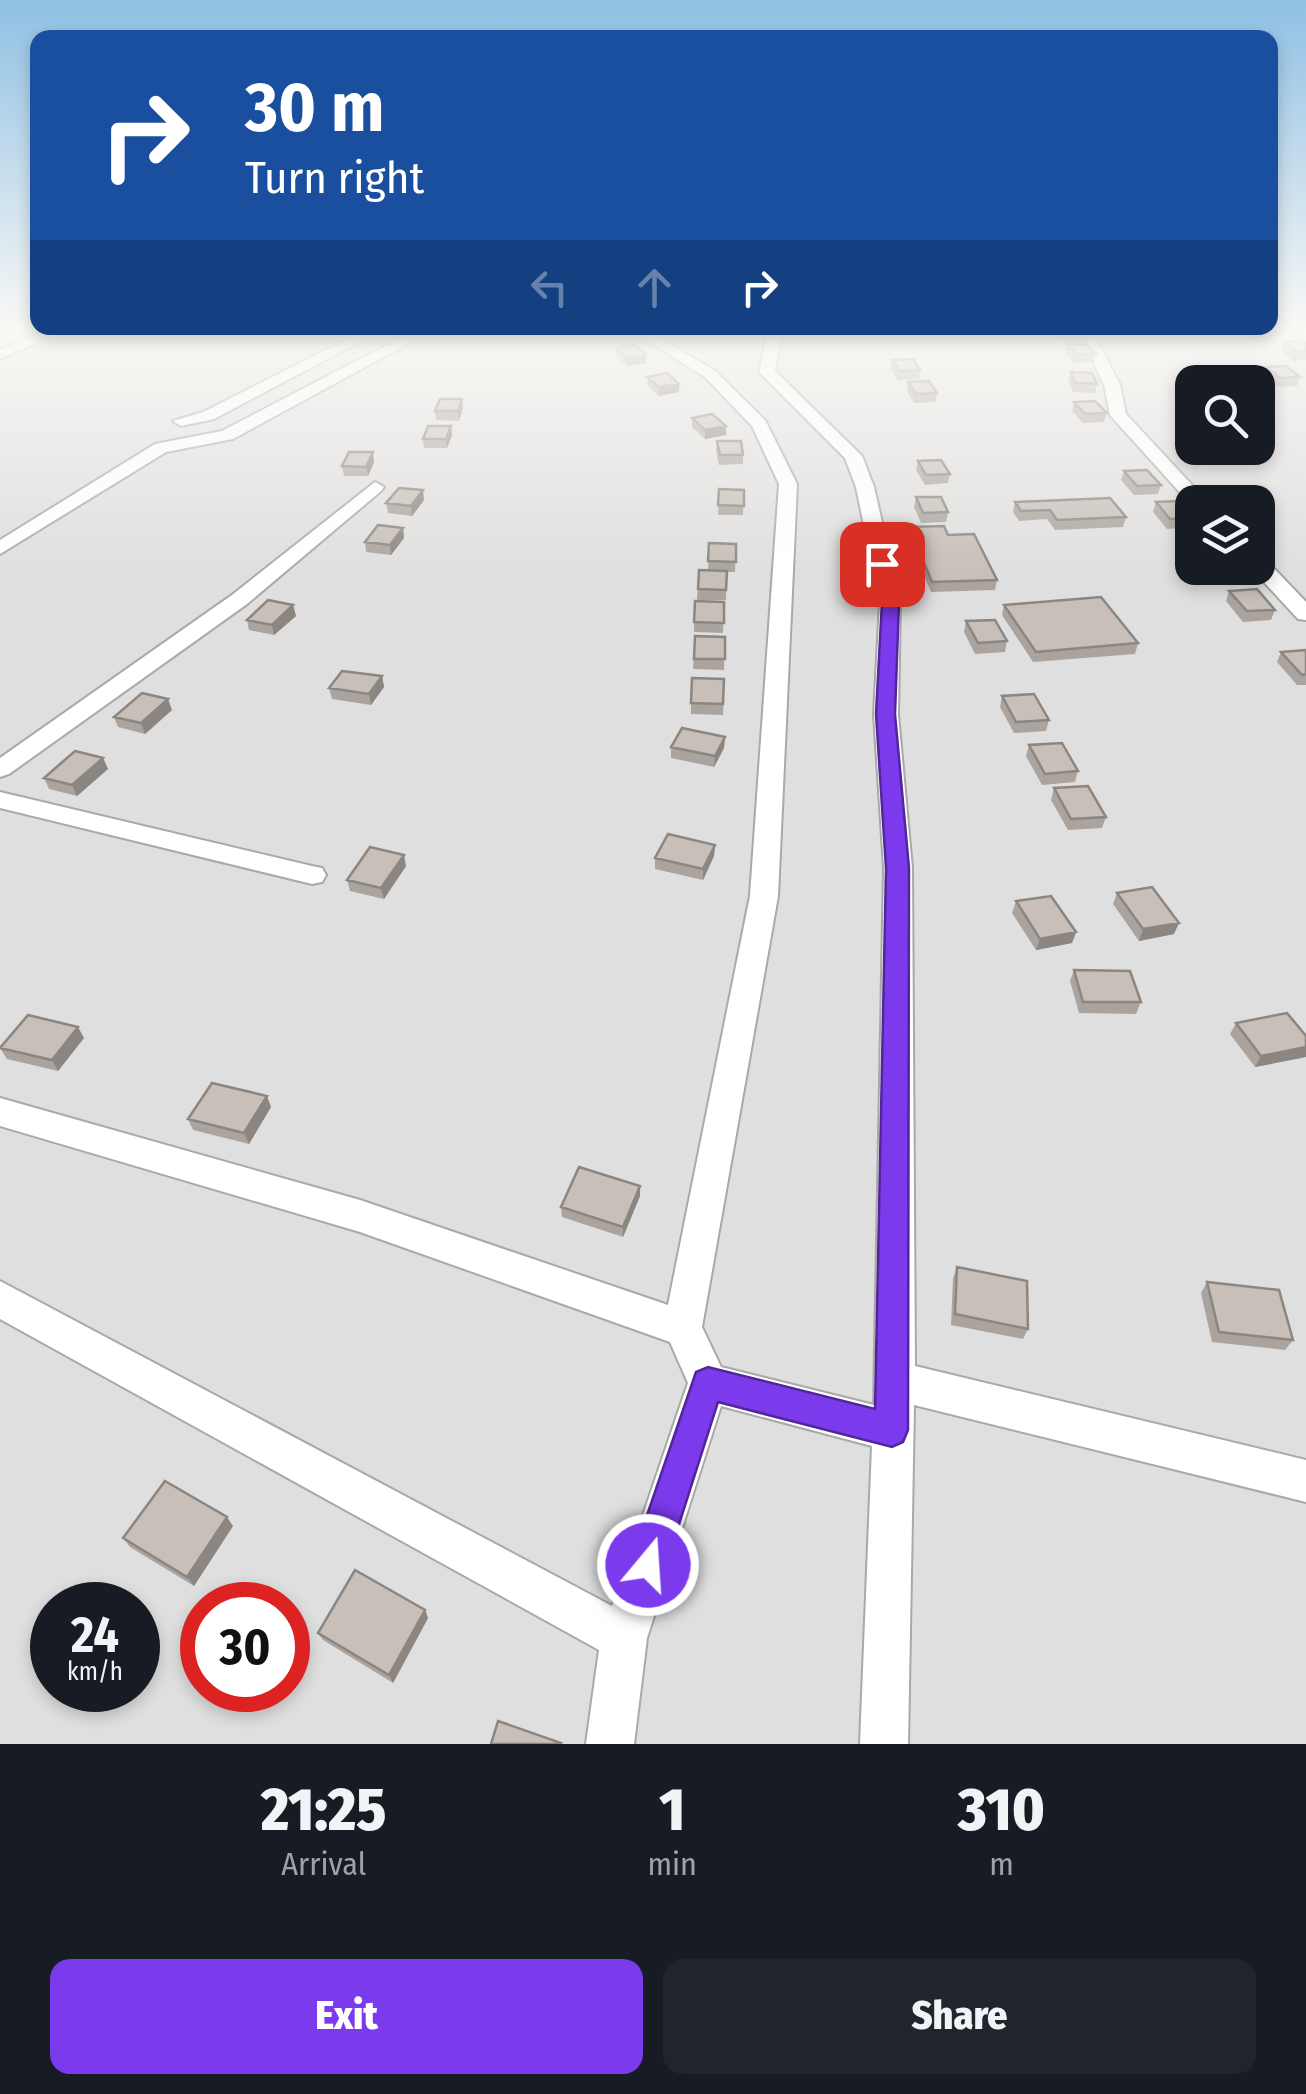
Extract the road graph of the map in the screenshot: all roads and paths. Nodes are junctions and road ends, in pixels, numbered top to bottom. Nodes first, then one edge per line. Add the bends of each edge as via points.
1 (217, 411) edge
2 (273, 411) edge
3 (747, 411) edge
4 (808, 411) edge
5 (1117, 411) edge
6 (181, 421) dead end
7 (1182, 485) edge
8 (374, 488) dead end
9 (0, 548) edge
10 (1275, 582) edge
11 (1306, 614) edge
12 (0, 769) edge
13 (0, 800) edge
14 (312, 875) dead end
15 (0, 1112) edge
16 (0, 1299) edge
17 (684, 1328) junction
18 (894, 1381) junction
19 (708, 1383) junction
20 (892, 1430) junction
21 (1306, 1482) edge
22 (624, 1638) junction
23 (610, 1744) edge
24 (884, 1744) edge

1 - 6 street
2 - 9 street via 228,435 161,448
3 - 17 street via 788,484 764,896
4 - 18 street via 854,456 890,602 886,714 898,868
5 - 7 street
8 - 12 street via 211,622
10 - 11 street
13 - 14 street
15 - 17 street via 360,1216
16 - 22 street
17 - 19 street
18 - 20 street
18 - 21 street
19 - 20 street
19 - 22 street
20 - 24 street
22 - 23 street

